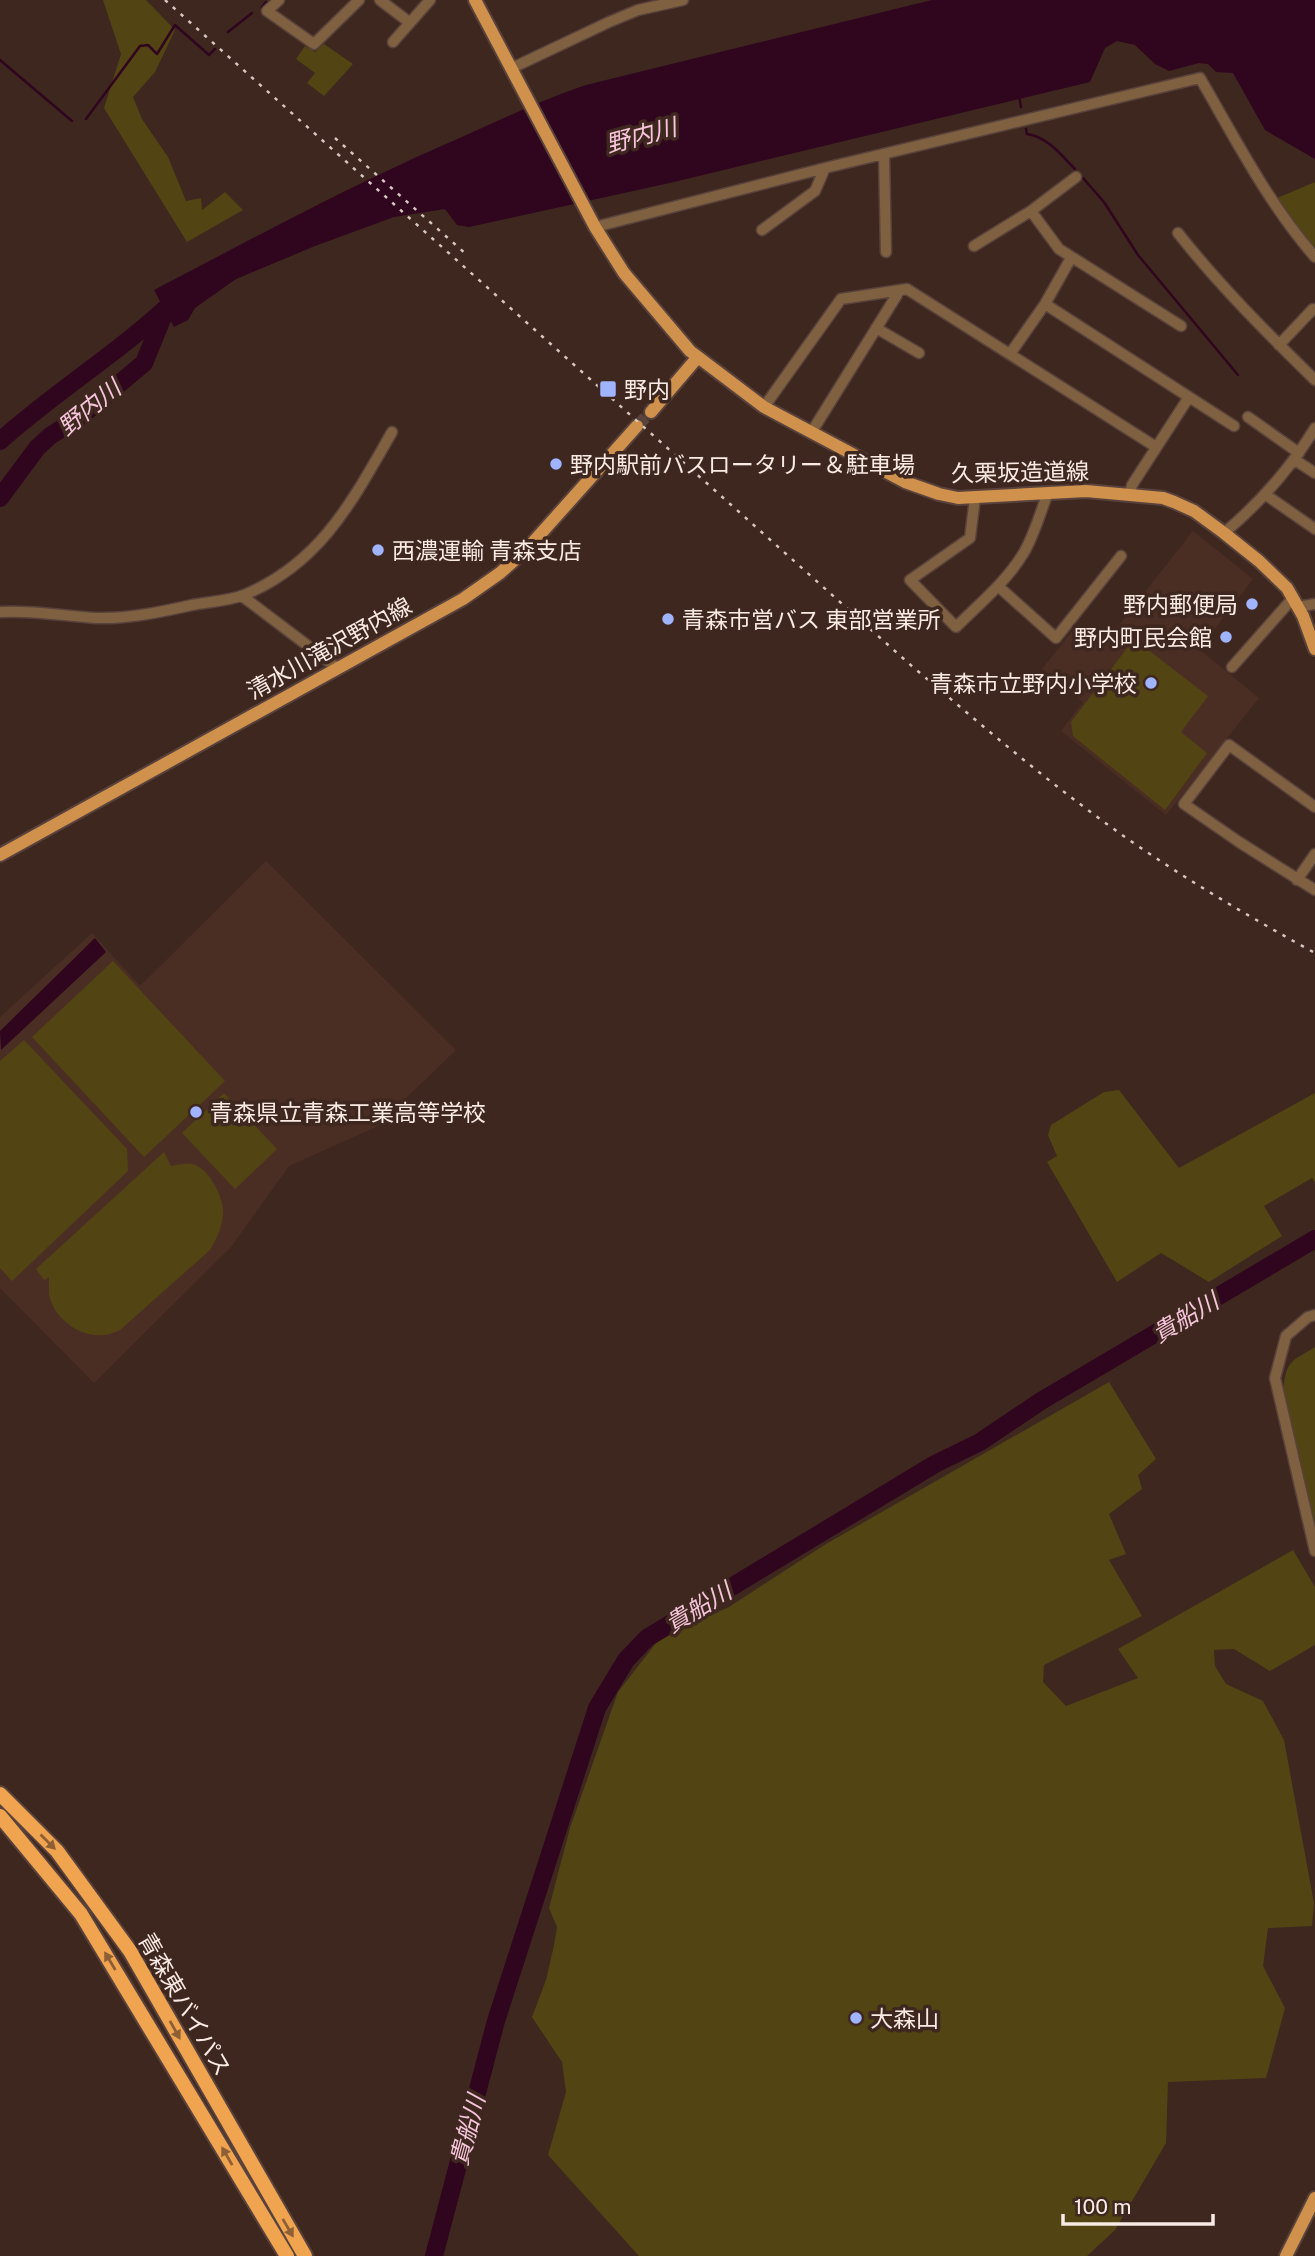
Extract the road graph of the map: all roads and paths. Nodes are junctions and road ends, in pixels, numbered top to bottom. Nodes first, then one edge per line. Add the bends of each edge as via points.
1 (279, 0) edge
2 (359, 0) edge
3 (380, 0) edge
4 (430, 0) edge
5 (475, 0) edge
6 (681, 0) edge
7 (409, 22) junction
8 (393, 43) dead end
9 (512, 68) junction
10 (884, 154) junction
11 (825, 168) junction
12 (1076, 177) dead end
13 (1031, 211) junction
14 (595, 227) junction
15 (762, 230) dead end
16 (1178, 233) dead end
17 (974, 246) dead end
18 (886, 252) dead end
19 (1315, 257) edge
20 (1072, 258) junction
21 (901, 290) junction
22 (1045, 304) junction
23 (1313, 309) dead end
24 (1181, 326) dead end
25 (876, 328) junction
26 (1279, 345) junction
27 (919, 353) dead end
28 (1010, 354) junction
29 (697, 358) junction
30 (1315, 380) edge
31 (1189, 397) junction
32 (764, 407) junction
33 (651, 412) tunnel mouth
34 (1248, 417) dead end
35 (637, 426) tunnel mouth
36 (1234, 426) dead end
37 (1315, 428) edge
38 (393, 432) dead end
39 (811, 433) junction
40 (1156, 447) junction
41 (1297, 457) junction
42 (1315, 473) edge
43 (1048, 493) junction
44 (1130, 494) junction
45 (1266, 495) junction
46 (975, 498) junction
47 (1315, 529) edge
48 (1224, 533) junction
49 (1121, 556) dead end
50 (998, 586) junction
51 (242, 596) junction
52 (1296, 602) junction
53 (1315, 604) edge
54 (0, 612) edge
55 (1315, 649) edge
56 (336, 667) junction
57 (1233, 667) dead end
58 (1315, 807) edge
59 (1315, 854) edge
60 (0, 855) edge
61 (1297, 880) junction
62 (1315, 890) edge
63 (1315, 1315) edge
64 (1315, 1550) edge
65 (0, 1794) edge
66 (0, 1816) edge
67 (1315, 2198) edge
68 (287, 2256) edge
69 (305, 2256) edge
70 (1286, 2256) edge

1 - 2 street via 267,11 314,44
3 - 7 street
4 - 7 street
5 - 9 main road, 久栗坂造道線
6 - 9 street via 638,10
7 - 8 street
9 - 14 main road, 久栗坂造道線
10 - 11 street
10 - 18 street
10 - 19 street via 1200,78 1287,225
11 - 14 street
11 - 15 street via 815,191
12 - 13 street
13 - 17 street
13 - 20 street via 1059,249
14 - 29 main road, 久栗坂造道線 via 624,273
16 - 26 street
20 - 22 street
20 - 24 street
21 - 25 street
21 - 28 street via 907,289
21 - 32 street via 841,299
22 - 28 street
22 - 31 street
23 - 26 street
25 - 27 street
25 - 39 street
26 - 30 street
28 - 40 street
29 - 32 main road, 久栗坂造道線
29 - 33 main road
31 - 36 street
31 - 40 street
32 - 39 main road, 久栗坂造道線
34 - 41 street
35 - 56 main road, 清水川滝沢野内線 via 500,573 463,599
37 - 41 street
38 - 51 street via 343,514 312,552
39 - 46 main road, 久栗坂造道線 via 905,482 939,494
40 - 44 street
41 - 42 street
41 - 45 street
43 - 44 main road, 久栗坂造道線
43 - 46 main road, 久栗坂造道線
43 - 50 street via 1025,552
44 - 48 main road, 久栗坂造道線 via 1174,502
45 - 47 street
45 - 48 street
46 - 50 street via 970,538 910,580 956,627
48 - 52 main road, 久栗坂造道線 via 1259,561
49 - 50 street via 1056,638
51 - 54 street via 118,617
51 - 56 street
52 - 53 street
52 - 55 main road, 久栗坂造道線
52 - 57 street
56 - 60 main road, 清水川滝沢野内線
58 - 61 street via 1228,746 1184,804
59 - 61 street
61 - 62 street
63 - 64 street via 1286,1336 1275,1378
65 -> 69 highway, 青森東バイパス via 57,1851 130,1951
68 -> 66 highway, 青森東バイパス via 81,1914
67 - 70 main road

